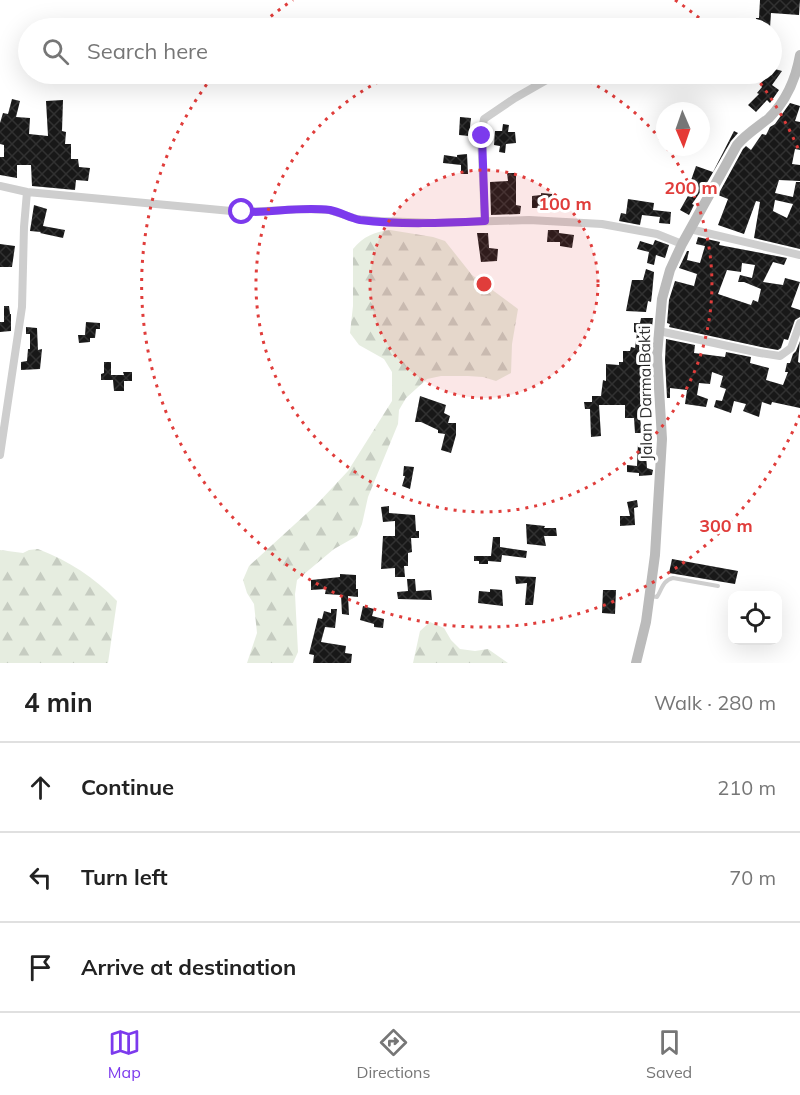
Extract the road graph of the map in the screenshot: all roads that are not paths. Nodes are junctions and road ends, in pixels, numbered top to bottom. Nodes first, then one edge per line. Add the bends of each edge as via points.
1 (799, 63) edge
2 (540, 84) edge
3 (0, 186) edge
4 (27, 192) junction
5 (485, 221) junction
6 (690, 229) junction
7 (682, 244) junction
8 (800, 255) edge
9 (800, 324) edge
10 (659, 331) junction
11 (0, 455) edge
12 (718, 586) dead end
13 (650, 596) junction
14 (636, 663) edge

1 - 6 street, Jalan Darma Bakti via 775,111 736,145
2 - 5 street via 484,119
3 - 4 street
4 - 5 street via 242,212 329,210 370,221
4 - 11 street via 22,307
5 - 7 street via 602,224 657,234
6 - 7 street, Jalan Darma Bakti
6 - 8 street
7 - 10 street, Jalan Darma Bakti via 667,279
9 - 10 street via 791,348 780,356
10 - 13 street, Jalan Darma Bakti via 662,458
12 - 13 lane via 673,578 668,579 657,597
13 - 14 street, Jalan Darma Bakti

